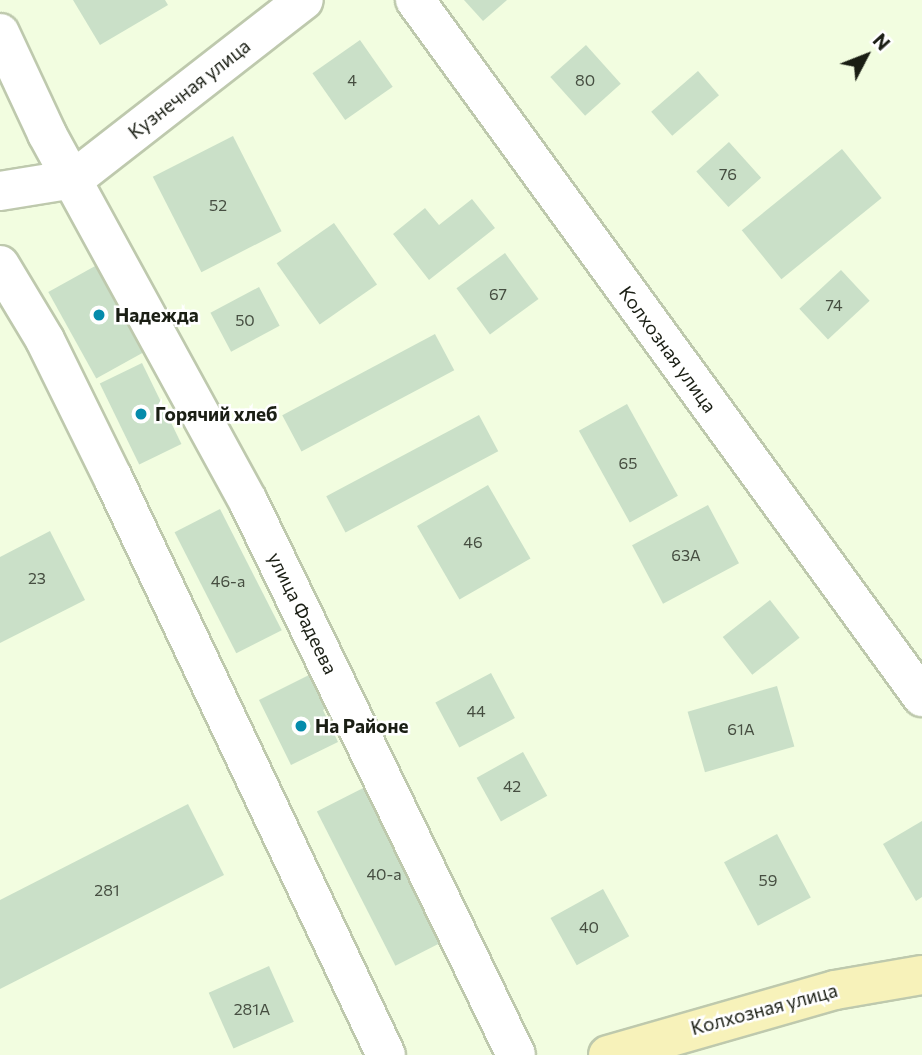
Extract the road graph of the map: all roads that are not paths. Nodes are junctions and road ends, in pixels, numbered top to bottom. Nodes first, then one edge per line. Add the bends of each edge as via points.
1 (304, 0) edge
2 (415, 0) edge
3 (0, 33) edge
4 (74, 178) junction
5 (0, 191) edge
6 (0, 265) edge
7 (922, 697) edge
8 (922, 975) edge
9 (386, 1055) edge
10 (516, 1055) edge
11 (608, 1055) edge

1 - 4 street, Кузнечная улица
2 - 7 street, Колхозная улица
3 - 4 street, улица Фадеева
4 - 5 street
4 - 10 street, улица Фадеева via 248,501
6 - 9 street via 107,466
8 - 11 main road, Колхозная улица via 835,990

